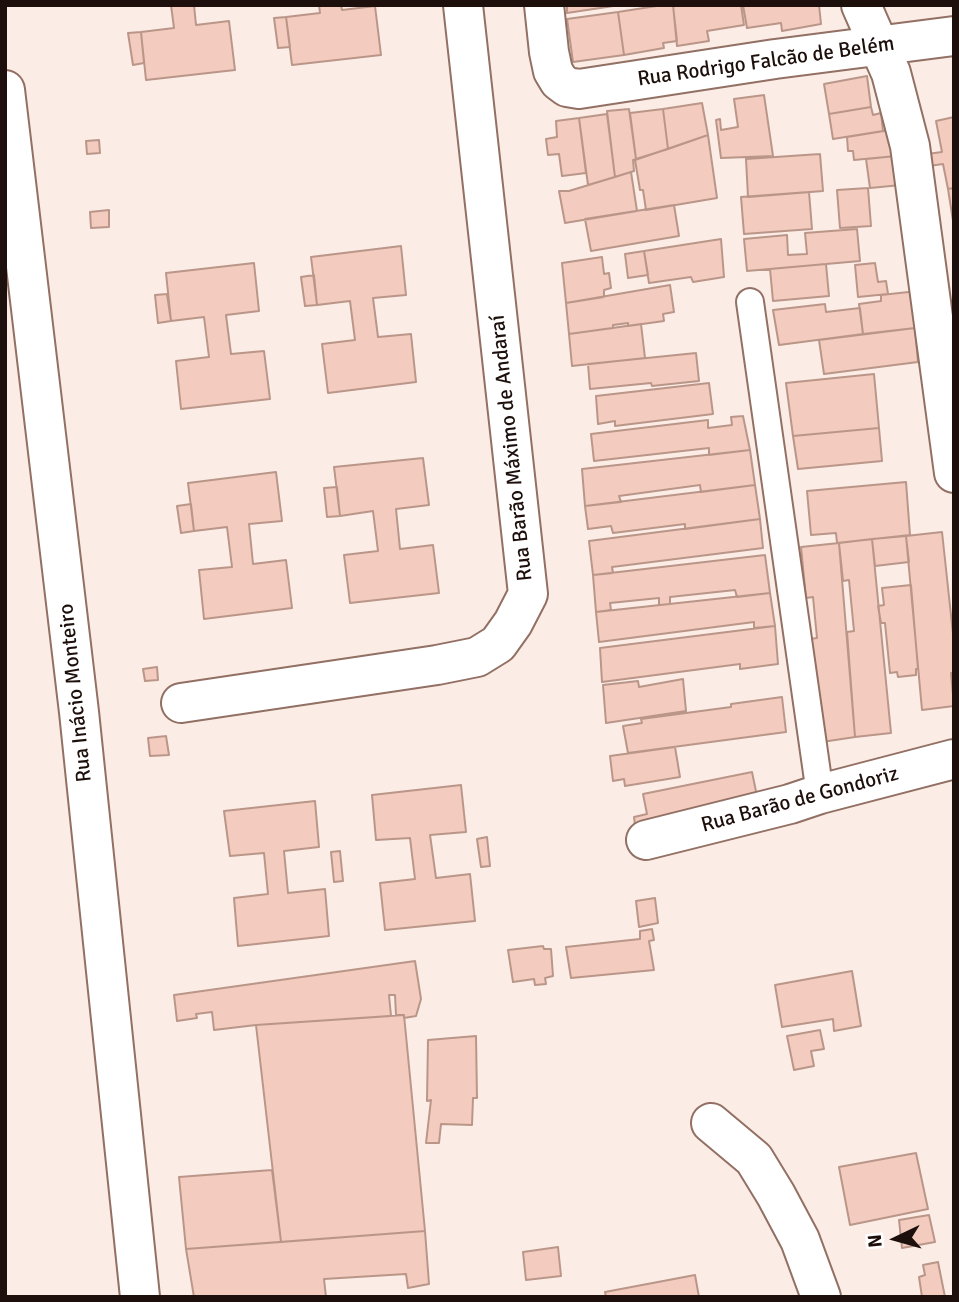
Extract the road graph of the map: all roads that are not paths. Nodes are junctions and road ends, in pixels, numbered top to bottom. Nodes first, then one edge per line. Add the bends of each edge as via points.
1 (463, 5) edge
2 (544, 5) edge
3 (861, 5) edge
4 (954, 36) edge
5 (877, 45) junction
6 (5, 90) edge
7 (750, 302) dead end
8 (954, 473) edge
9 (181, 703) dead end
10 (954, 759) edge
11 (820, 794) junction
12 (646, 840) dead end
13 (711, 1123) dead end
14 (140, 1297) edge
15 (821, 1297) edge

1 - 9 street, Rua Barão Máximo de Andaraí via 528,594 498,644 477,657
2 - 5 street, Rua Rodrigo Falcão de Belém via 553,71 567,87 579,89
3 - 5 street
4 - 5 street, Rua Rodrigo Falcão de Belém
5 - 8 street via 891,73 910,146
6 - 14 street, Rua Inácio Monteiro via 79,712
7 - 11 lane
10 - 11 street, Rua Barão de Gondoriz
11 - 12 street, Rua Barão de Gondoriz
13 - 15 street via 760,1168 800,1240

